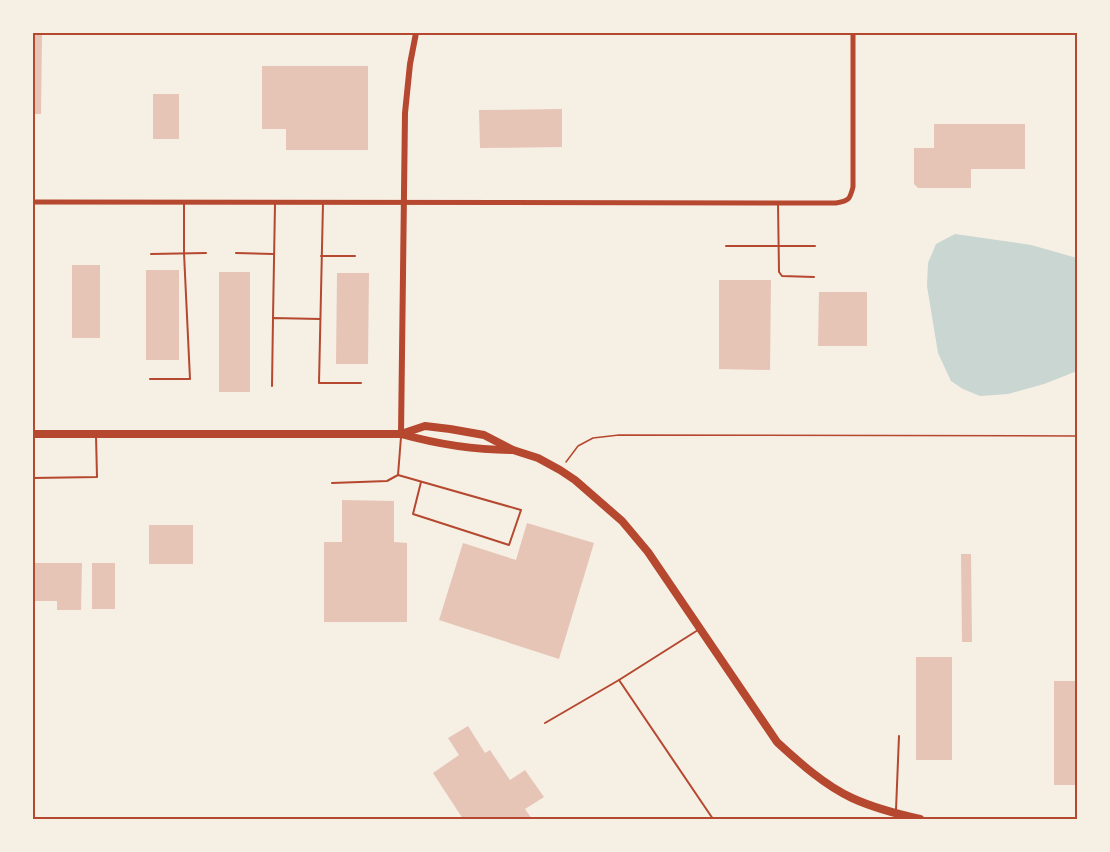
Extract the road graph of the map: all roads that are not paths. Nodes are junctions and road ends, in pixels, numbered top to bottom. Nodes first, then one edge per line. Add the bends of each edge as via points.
1 (416, 33) edge
2 (853, 33) edge
3 (33, 202) edge
4 (184, 203) junction
5 (275, 203) junction
6 (322, 203) junction
7 (403, 203) junction
8 (778, 203) junction
9 (726, 246) dead end
10 (779, 246) junction
11 (815, 246) dead end
12 (206, 253) dead end
13 (236, 253) dead end
14 (151, 254) dead end
15 (184, 254) junction
16 (273, 254) junction
17 (321, 256) junction
18 (355, 256) dead end
19 (814, 277) dead end
20 (273, 318) junction
21 (320, 319) junction
22 (150, 379) dead end
23 (360, 383) dead end
24 (272, 386) dead end
25 (33, 434) edge
26 (96, 434) junction
27 (401, 434) junction
28 (513, 450) junction
29 (398, 475) junction
30 (33, 477) edge
31 (421, 482) junction
32 (332, 483) dead end
33 (700, 629) junction
34 (619, 680) junction
35 (545, 723) dead end
36 (898, 735) dead end
37 (895, 816) edge
38 (713, 819) edge
39 (920, 819) edge

1 - 7 street via 405,113
2 - 8 street via 850,198 836,203
3 - 4 street
4 - 5 street
4 - 15 lane
5 - 6 street
5 - 16 lane
6 - 7 street
6 - 17 lane
7 - 8 street
7 - 27 street
8 - 10 lane
9 - 10 lane
10 - 11 lane
10 - 19 lane via 782,276
12 - 15 lane
13 - 16 lane
14 - 15 lane
15 - 22 lane via 190,379
16 - 20 lane
17 - 18 lane
17 - 21 lane
20 - 21 lane
20 - 24 lane
21 - 23 lane via 319,383
25 - 26 main road
26 - 27 main road
26 - 30 lane via 97,477
27 - 28 main road via 465,448
27 - 28 main road via 425,426 450,429 484,435
27 - 29 lane
28 - 33 main road via 560,470 622,521
29 - 31 lane
29 - 32 lane via 387,481
31 - 31 lane via 521,510 509,545 413,514
33 - 34 lane
33 - 37 main road via 777,742 823,781
34 - 35 lane
34 - 38 lane
36 - 37 lane
37 - 39 main road

